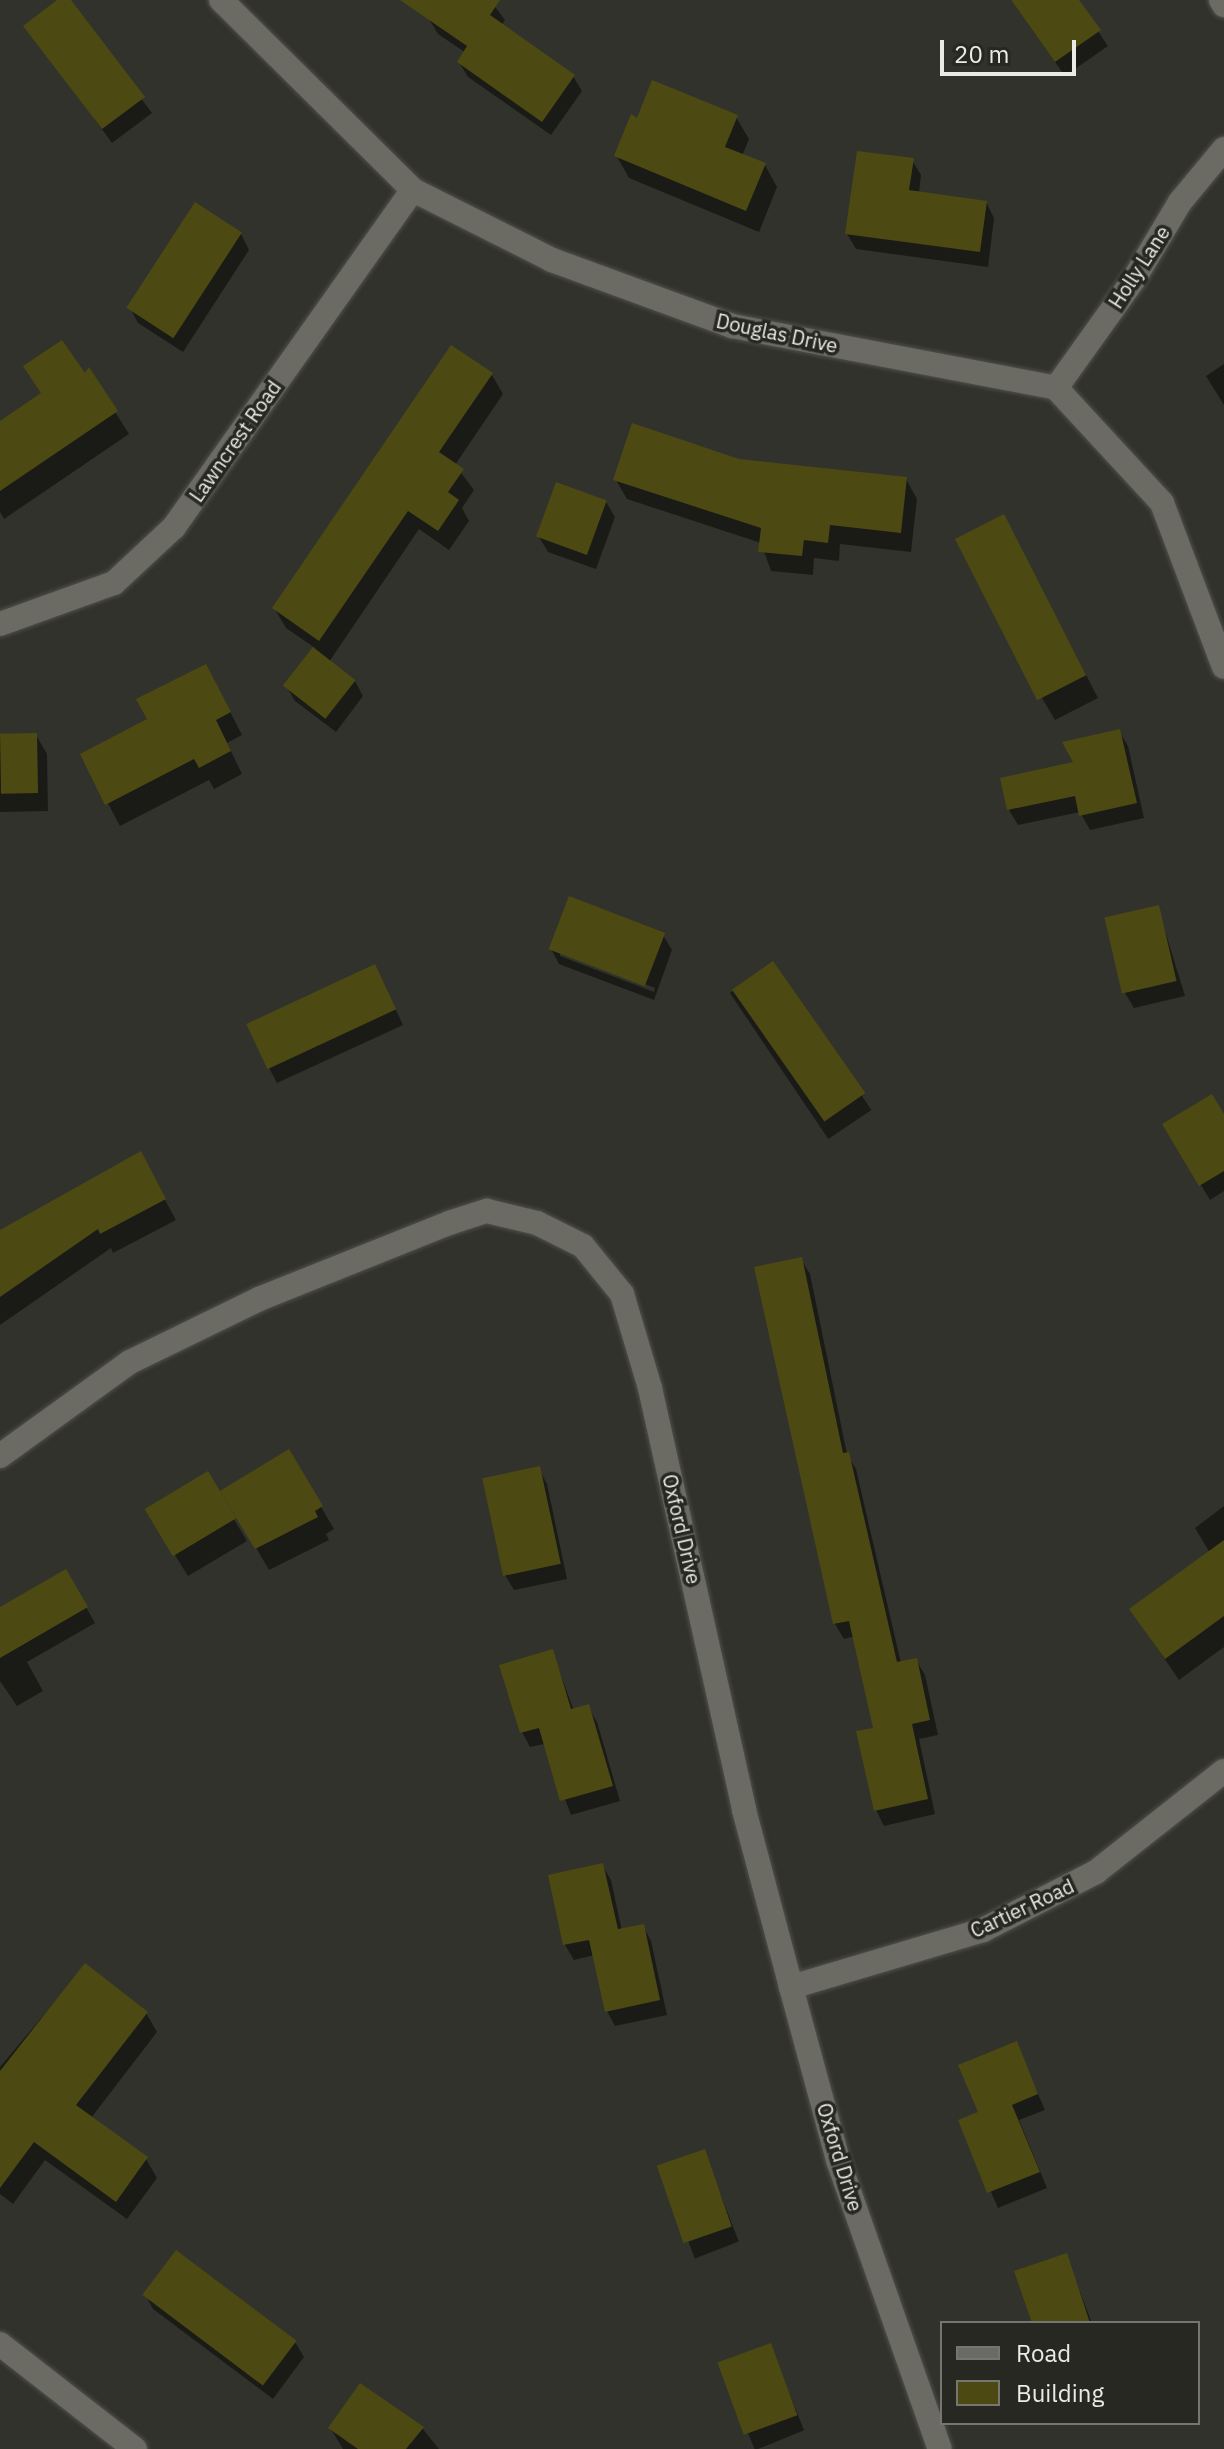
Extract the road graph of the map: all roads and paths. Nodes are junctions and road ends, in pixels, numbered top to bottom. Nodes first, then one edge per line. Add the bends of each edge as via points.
1 (221, 0) edge
2 (1221, 0) edge
3 (1224, 5) edge
4 (1224, 149) edge
5 (413, 190) junction
6 (1056, 388) junction
7 (0, 624) edge
8 (1224, 667) edge
9 (0, 1456) edge
10 (1224, 1771) edge
11 (791, 1987) junction
12 (0, 2344) edge
13 (135, 2449) edge
14 (940, 2449) edge

1 - 5 street, Douglas Drive
2 - 3 street
4 - 6 street, Holly Lane via 1180,202 1134,279
5 - 6 street, Douglas Drive via 552,260 732,326
5 - 7 street, Lawncrest Road via 174,527 114,583
6 - 8 street via 1162,503
9 - 11 street, Oxford Drive via 130,1362 259,1299 449,1223 487,1211 537,1223 583,1246 622,1294 650,1388 744,1810
10 - 11 street, Cartier Road via 1096,1872 997,1923
11 - 14 street, Oxford Drive via 838,2160
12 - 13 street

